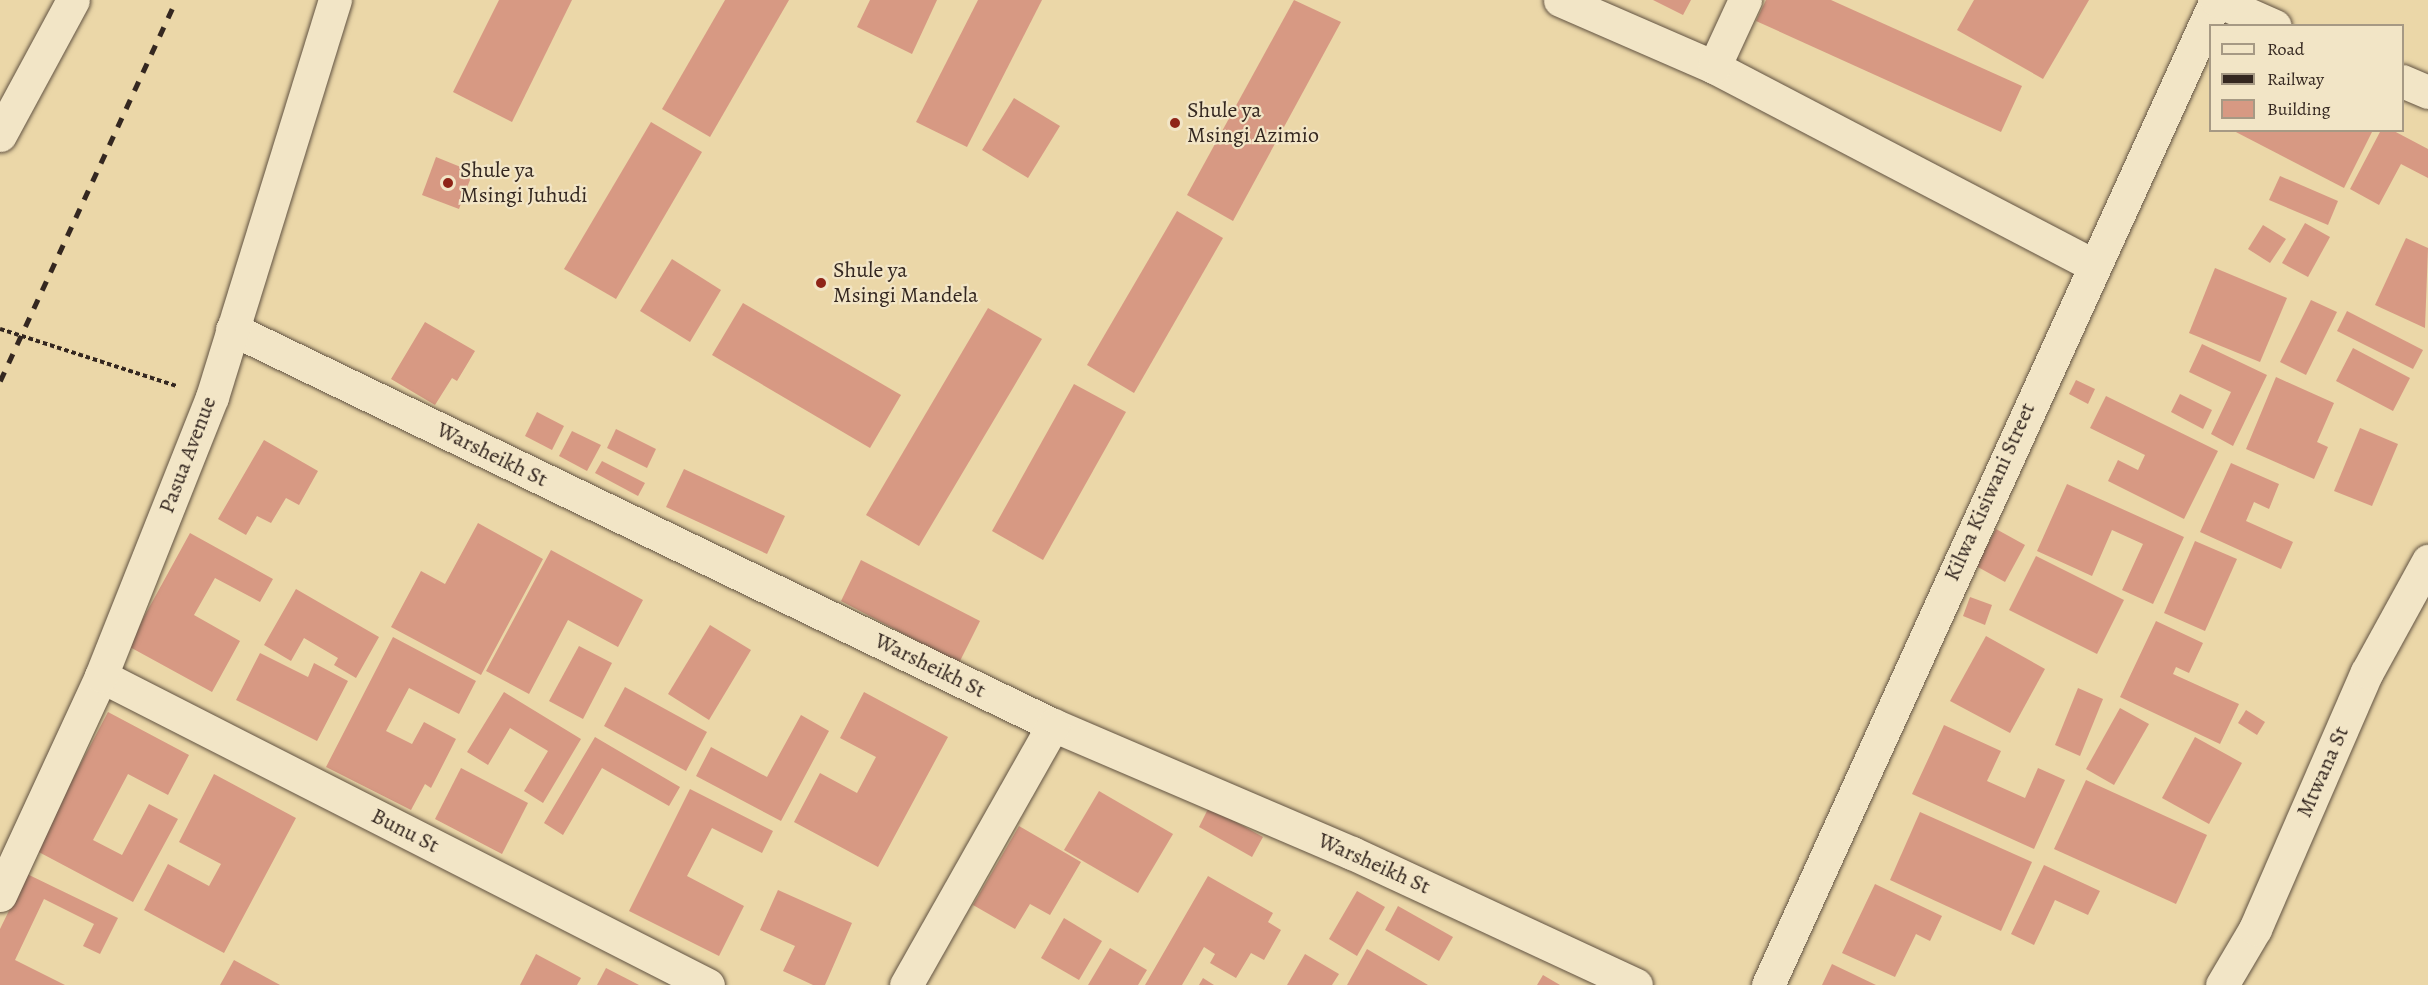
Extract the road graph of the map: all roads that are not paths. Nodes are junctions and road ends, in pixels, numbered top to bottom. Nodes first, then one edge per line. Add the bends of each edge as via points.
1 (73, 0) edge
2 (335, 0) edge
3 (1560, 0) edge
4 (1745, 0) edge
5 (2216, 0) edge
6 (2270, 24) edge
7 (1714, 67) junction
8 (2404, 81) edge
9 (2428, 92) edge
10 (0, 135) edge
11 (2092, 265) junction
12 (232, 329) junction
13 (2428, 561) edge
14 (101, 676) junction
15 (1053, 725) junction
16 (0, 895) edge
17 (708, 985) edge
18 (906, 985) edge
19 (1636, 985) edge
20 (1768, 985) edge
21 (2222, 985) edge

1 - 10 street
2 - 12 street, Pasua Avenue
3 - 7 street
4 - 7 street
5 - 6 street
5 - 11 street, Kilwa Kisiwani Street
7 - 11 street
8 - 9 street
11 - 20 street, Kilwa Kisiwani Street
12 - 14 street, Pasua Avenue via 212,397
12 - 15 street, Warsheikh St
13 - 21 street, Mtwana St via 2367,672 2255,929
14 - 16 street, Pasua Avenue
14 - 17 street, Bunu St
15 - 18 street
15 - 19 street, Warsheikh St via 1352,853

